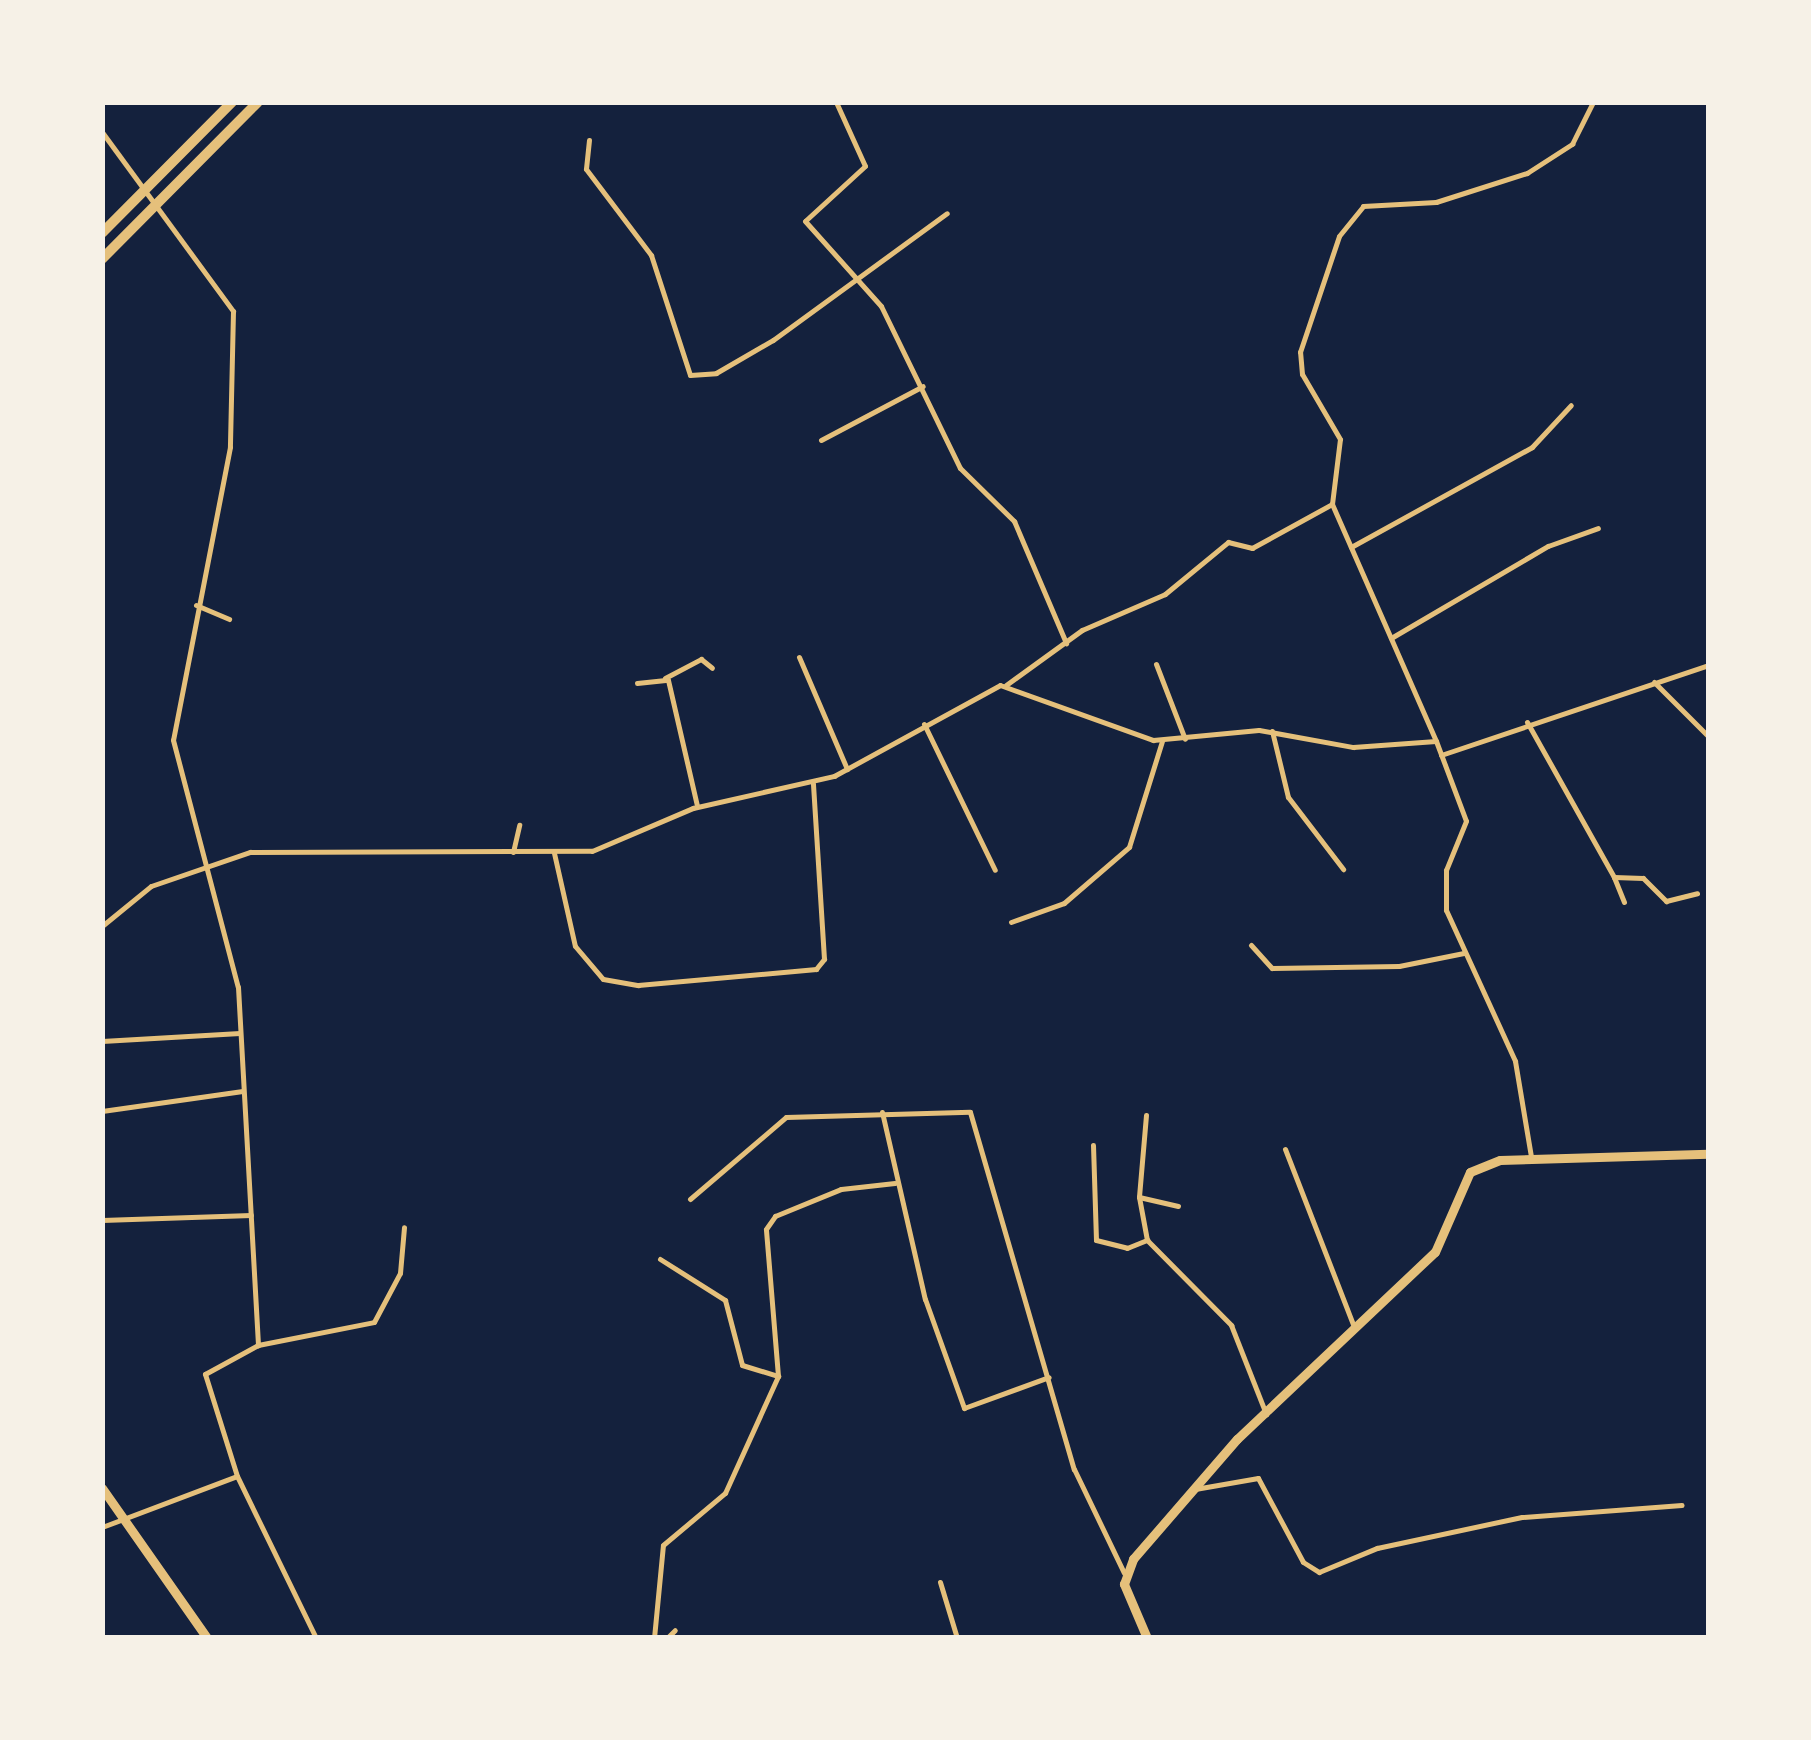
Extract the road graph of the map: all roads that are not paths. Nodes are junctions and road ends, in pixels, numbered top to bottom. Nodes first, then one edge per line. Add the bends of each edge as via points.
1 (232, 102) edge
2 (258, 102) edge
3 (836, 102) edge
4 (1593, 102) edge
5 (102, 132) edge
6 (589, 140) dead end
7 (948, 213) dead end
8 (102, 232) edge
9 (102, 259) edge
10 (860, 282) junction
11 (924, 386) junction
12 (1571, 405) dead end
13 (821, 440) dead end
14 (1332, 504) junction
15 (1598, 528) dead end
16 (1352, 547) junction
17 (196, 605) junction
18 (230, 619) dead end
19 (1391, 638) junction
20 (1066, 643) junction
21 (799, 657) dead end
22 (1156, 664) dead end
23 (1708, 665) edge
24 (712, 668) dead end
25 (665, 678) junction
26 (1654, 682) junction
27 (637, 683) dead end
28 (1006, 685) junction
29 (1527, 722) junction
30 (924, 724) junction
31 (1272, 731) junction
32 (1708, 736) edge
33 (1185, 739) junction
34 (1162, 741) junction
35 (1436, 741) junction
36 (1440, 755) junction
37 (847, 769) junction
38 (813, 783) junction
39 (698, 806) junction
40 (520, 825) dead end
41 (513, 852) junction
42 (554, 853) junction
43 (206, 866) junction
44 (996, 870) dead end
45 (1343, 870) dead end
46 (1614, 877) junction
47 (1697, 893) dead end
48 (1624, 902) dead end
49 (1011, 922) dead end
50 (102, 926) edge
51 (1250, 945) dead end
52 (1464, 952) junction
53 (240, 1032) junction
54 (102, 1041) edge
55 (243, 1091) junction
56 (102, 1111) edge
57 (882, 1111) junction
58 (1146, 1115) dead end
59 (1092, 1145) dead end
60 (1284, 1149) dead end
61 (1708, 1154) edge
62 (1531, 1160) junction
63 (895, 1183) junction
64 (1139, 1197) junction
65 (690, 1200) dead end
66 (1178, 1206) dead end
67 (250, 1215) junction
68 (102, 1220) edge
69 (404, 1227) dead end
70 (1147, 1240) junction
71 (660, 1259) dead end
72 (1354, 1327) junction
73 (258, 1345) junction
74 (778, 1376) junction
75 (1049, 1377) junction
76 (1266, 1415) junction
77 (237, 1476) junction
78 (102, 1488) edge
79 (1192, 1490) junction
80 (1682, 1505) dead end
81 (126, 1520) junction
82 (102, 1527) edge
83 (1124, 1573) junction
84 (940, 1582) dead end
85 (675, 1630) dead end
86 (207, 1638) edge
87 (316, 1638) edge
88 (654, 1638) edge
89 (667, 1638) edge
90 (957, 1638) edge
91 (1147, 1638) edge

1 - 8 highway
2 - 9 highway
3 - 10 street via 865,166 805,220
4 - 14 street via 1572,144 1527,173 1436,202 1363,206 1339,236 1300,352 1302,374 1340,440
5 - 17 street via 233,311 230,448
6 - 10 street via 586,170 651,255 690,376 716,373
7 - 10 street
10 - 11 street
11 - 13 street
11 - 20 street via 960,468 1014,521
12 - 16 street via 1532,447
14 - 16 street
14 - 20 street via 1261,545 1228,542 1166,594
15 - 19 street via 1548,546
16 - 19 street
17 - 18 street
17 - 43 street via 173,740
19 - 35 street
20 - 28 street
21 - 37 street
22 - 33 street
23 - 26 street
24 - 25 street via 701,659
25 - 27 street
25 - 39 street
26 - 29 street
26 - 32 street
28 - 30 street
28 - 34 street
29 - 36 street
29 - 46 street
30 - 37 street
30 - 44 street
31 - 33 street
31 - 35 street via 1353,748
31 - 45 street via 1288,798
33 - 34 street
34 - 49 street via 1130,847 1064,903
35 - 36 street
36 - 52 street via 1466,820 1444,882
37 - 38 street
38 - 39 street
38 - 42 street via 824,960 816,968 638,985 603,979 576,946
39 - 42 street via 608,846
40 - 41 street
41 - 42 street
41 - 43 street via 270,850
43 - 50 street via 151,886
43 - 53 street via 227,919
46 - 47 street via 1644,878 1666,901
46 - 48 street
51 - 52 street via 1272,968 1399,966
52 - 62 street via 1515,1061
53 - 54 street
53 - 55 street
55 - 56 street
55 - 67 street
57 - 63 street
57 - 65 street via 786,1117
57 - 75 street via 970,1112
58 - 64 street
59 - 70 street via 1096,1240 1126,1248
60 - 72 street
61 - 62 main road
62 - 72 main road via 1470,1172 1435,1252
63 - 74 street via 841,1188 775,1216 766,1230
63 - 75 street via 964,1408
64 - 66 street
64 - 70 street
67 - 68 street
67 - 73 street
69 - 73 street via 400,1273 374,1322
70 - 76 street via 1230,1325
71 - 74 street via 725,1300 742,1365
72 - 76 main road
73 - 77 street via 204,1378
74 - 88 street via 726,1494 663,1545
75 - 83 street via 1096,1528
76 - 79 main road
77 - 81 street
77 - 87 street
78 - 81 main road
79 - 80 street via 1258,1478 1303,1562 1319,1572 1376,1548 1506,1520
79 - 83 main road
81 - 82 street
81 - 86 main road
83 - 91 main road
84 - 90 street
85 - 89 street

